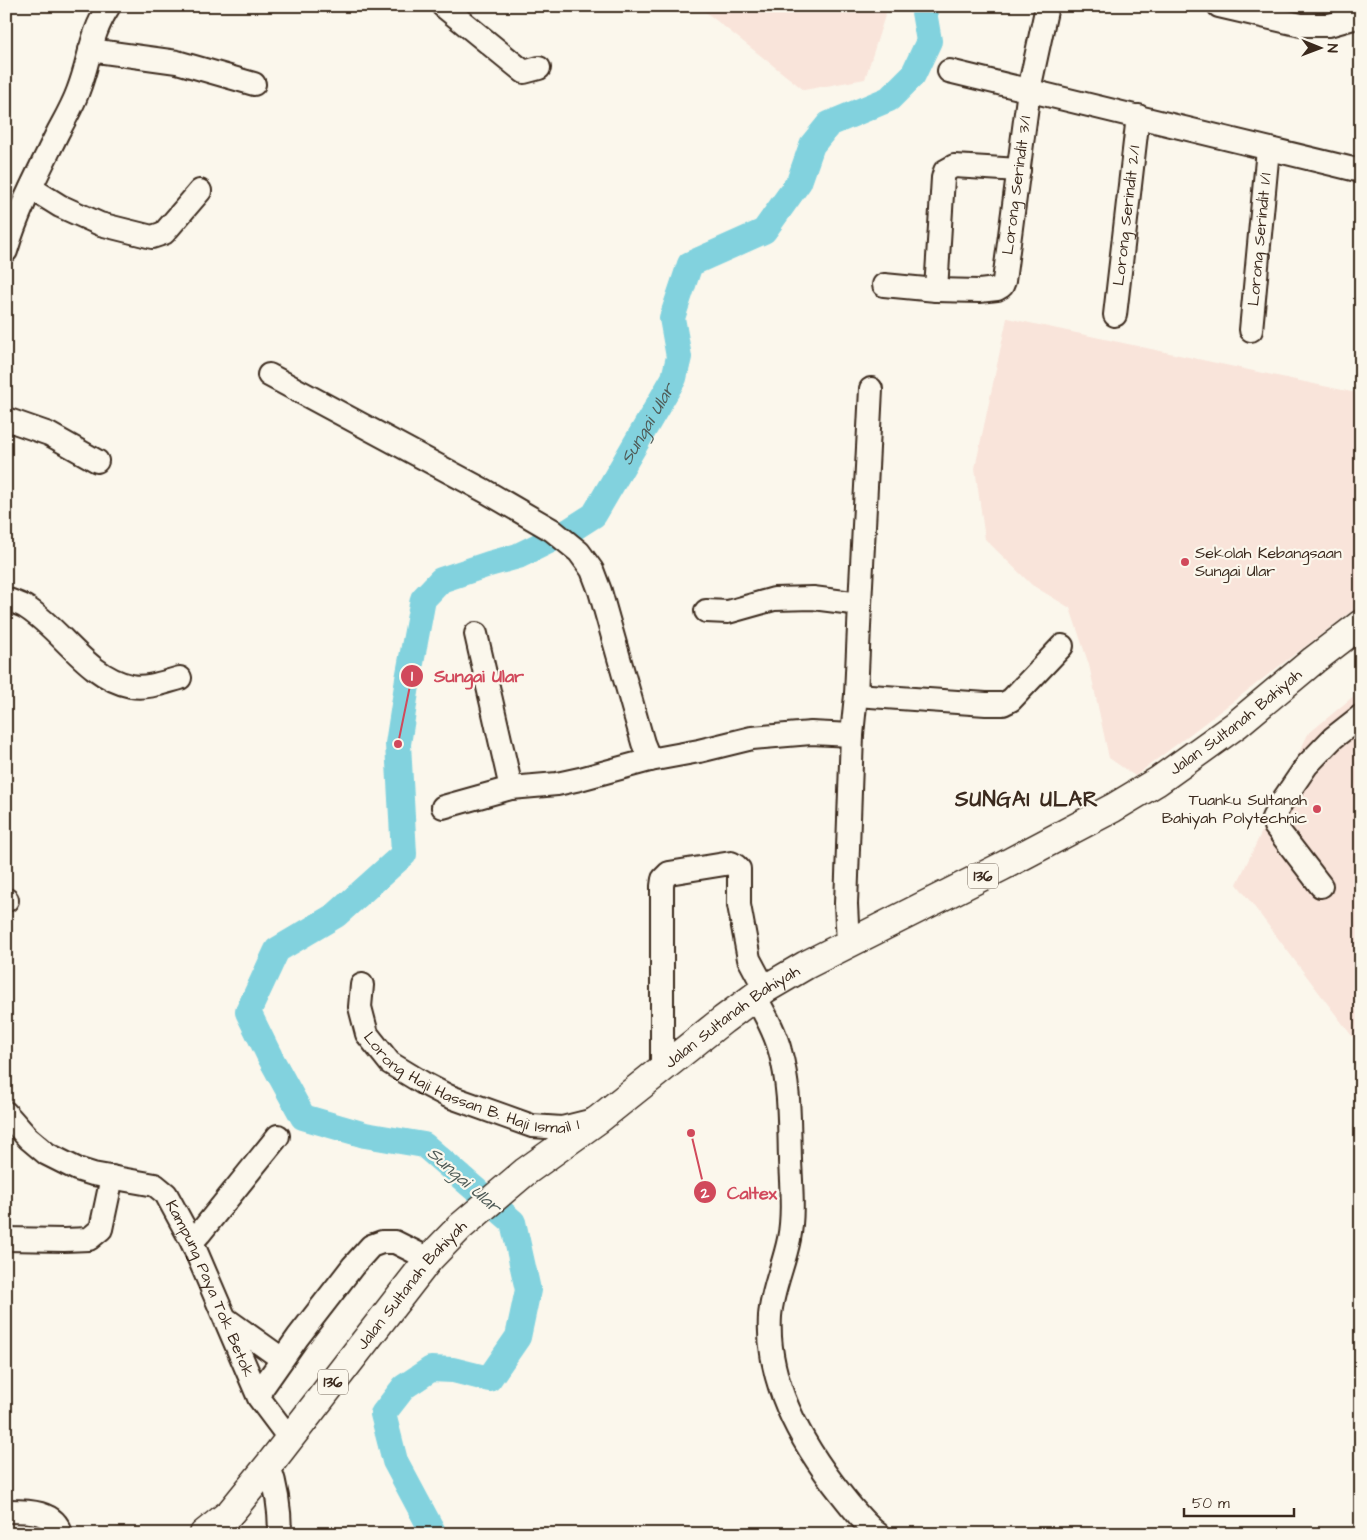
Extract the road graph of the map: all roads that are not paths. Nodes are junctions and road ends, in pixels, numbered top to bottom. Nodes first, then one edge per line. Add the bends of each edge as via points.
1 (109, 6) edge
2 (443, 6) edge
3 (1047, 6) edge
4 (1219, 6) edge
5 (1361, 16) edge
6 (90, 50) junction
7 (539, 68) dead end
8 (949, 71) dead end
9 (254, 84) dead end
10 (1029, 90) junction
11 (1138, 116) junction
12 (1268, 149) junction
13 (1019, 170) junction
14 (1361, 171) edge
15 (31, 188) junction
16 (200, 191) dead end
17 (6, 251) edge
18 (884, 285) dead end
19 (936, 290) junction
20 (1115, 316) dead end
21 (1251, 330) dead end
22 (269, 375) dead end
23 (871, 389) dead end
24 (6, 419) edge
25 (97, 461) dead end
26 (6, 599) edge
27 (860, 604) junction
28 (706, 611) dead end
29 (1361, 624) edge
30 (476, 634) dead end
31 (1062, 646) dead end
32 (180, 678) dead end
33 (856, 695) junction
34 (1358, 725) edge
35 (852, 735) junction
36 (650, 760) junction
37 (510, 788) junction
38 (443, 807) dead end
39 (1321, 886) dead end
40 (848, 944) junction
41 (362, 984) dead end
42 (760, 992) junction
43 (662, 1070) junction
44 (6, 1113) edge
45 (600, 1119) junction
46 (278, 1136) dead end
47 (112, 1177) junction
48 (6, 1239) edge
49 (192, 1242) junction
50 (429, 1258) junction
51 (226, 1319) junction
52 (282, 1359) junction
53 (258, 1394) junction
54 (289, 1438) junction
55 (269, 1465) junction
56 (6, 1511) edge
57 (61, 1534) edge
58 (204, 1534) edge
59 (280, 1534) edge
60 (878, 1534) edge

1 - 6 street via 100,19
2 - 7 street via 524,72
3 - 10 street, Lorong Serindit 3/1
4 - 5 street via 1301,25 1328,25
6 - 9 street via 178,62
6 - 15 street via 78,92
8 - 10 street
10 - 11 street
10 - 13 street, Lorong Serindit 3/1
11 - 12 street
11 - 20 street, Lorong Serindit 2/1
12 - 14 street
12 - 21 street, Lorong Serindit 1/1
13 - 19 street, Lorong Serindit 3/1 via 1002,286 979,291
13 - 19 street via 954,166 945,171
15 - 16 street via 60,206 100,224 152,237 164,233
15 - 17 street
18 - 19 street
22 - 36 street via 485,491 552,530 579,552 592,570 600,591
23 - 27 street
24 - 25 street via 49,434
26 - 32 street via 27,608 84,660 110,678 132,686
27 - 28 street via 813,598 774,599 728,612
27 - 33 street
29 - 40 main road, Jalan Sultanah Bahiyah / 136 via 1236,725 1150,786 1001,868
30 - 37 street
31 - 33 street via 1011,700 1003,704
33 - 35 street
34 - 39 street via 1333,738 1307,765 1273,818 1275,826
35 - 36 street via 811,732 752,738
35 - 40 street via 846,904
36 - 37 street via 572,781
37 - 38 street
40 - 42 main road, Jalan Sultanah Bahiyah / 136
41 - 45 street, Lorong Haji Hassan B. Haji Ismail 1 via 360,1006 367,1034 390,1063 423,1083 448,1096 532,1126 562,1128
42 - 43 main road, Jalan Sultanah Bahiyah / 136
42 - 43 street via 749,958 740,905 739,869 731,863 669,873 662,886
42 - 60 street via 780,1050 788,1093 792,1209 790,1238 770,1316 772,1354 787,1405 800,1434 830,1480
43 - 45 main road, Jalan Sultanah Bahiyah / 136
44 - 47 street, Kampung Paya Tok Betok via 47,1154 77,1169
45 - 50 main road, Jalan Sultanah Bahiyah / 136 via 525,1172
46 - 49 street
47 - 48 street via 101,1229 89,1239
47 - 49 street, Kampung Paya Tok Betok via 155,1184 166,1194
49 - 51 street, Kampung Paya Tok Betok
50 - 52 street via 395,1242 371,1246
50 - 54 main road, Jalan Sultanah Bahiyah / 136
51 - 52 street
51 - 53 street, Kampung Paya Tok Betok
52 - 53 street
53 - 54 street, Kampung Paya Tok Betok
54 - 55 main road, Jalan Sultanah Bahiyah / 136
55 - 58 main road, Jalan Sultanah Bahiyah / 136 via 230,1513
55 - 59 street via 280,1512
56 - 57 street via 26,1511 45,1516 58,1524

